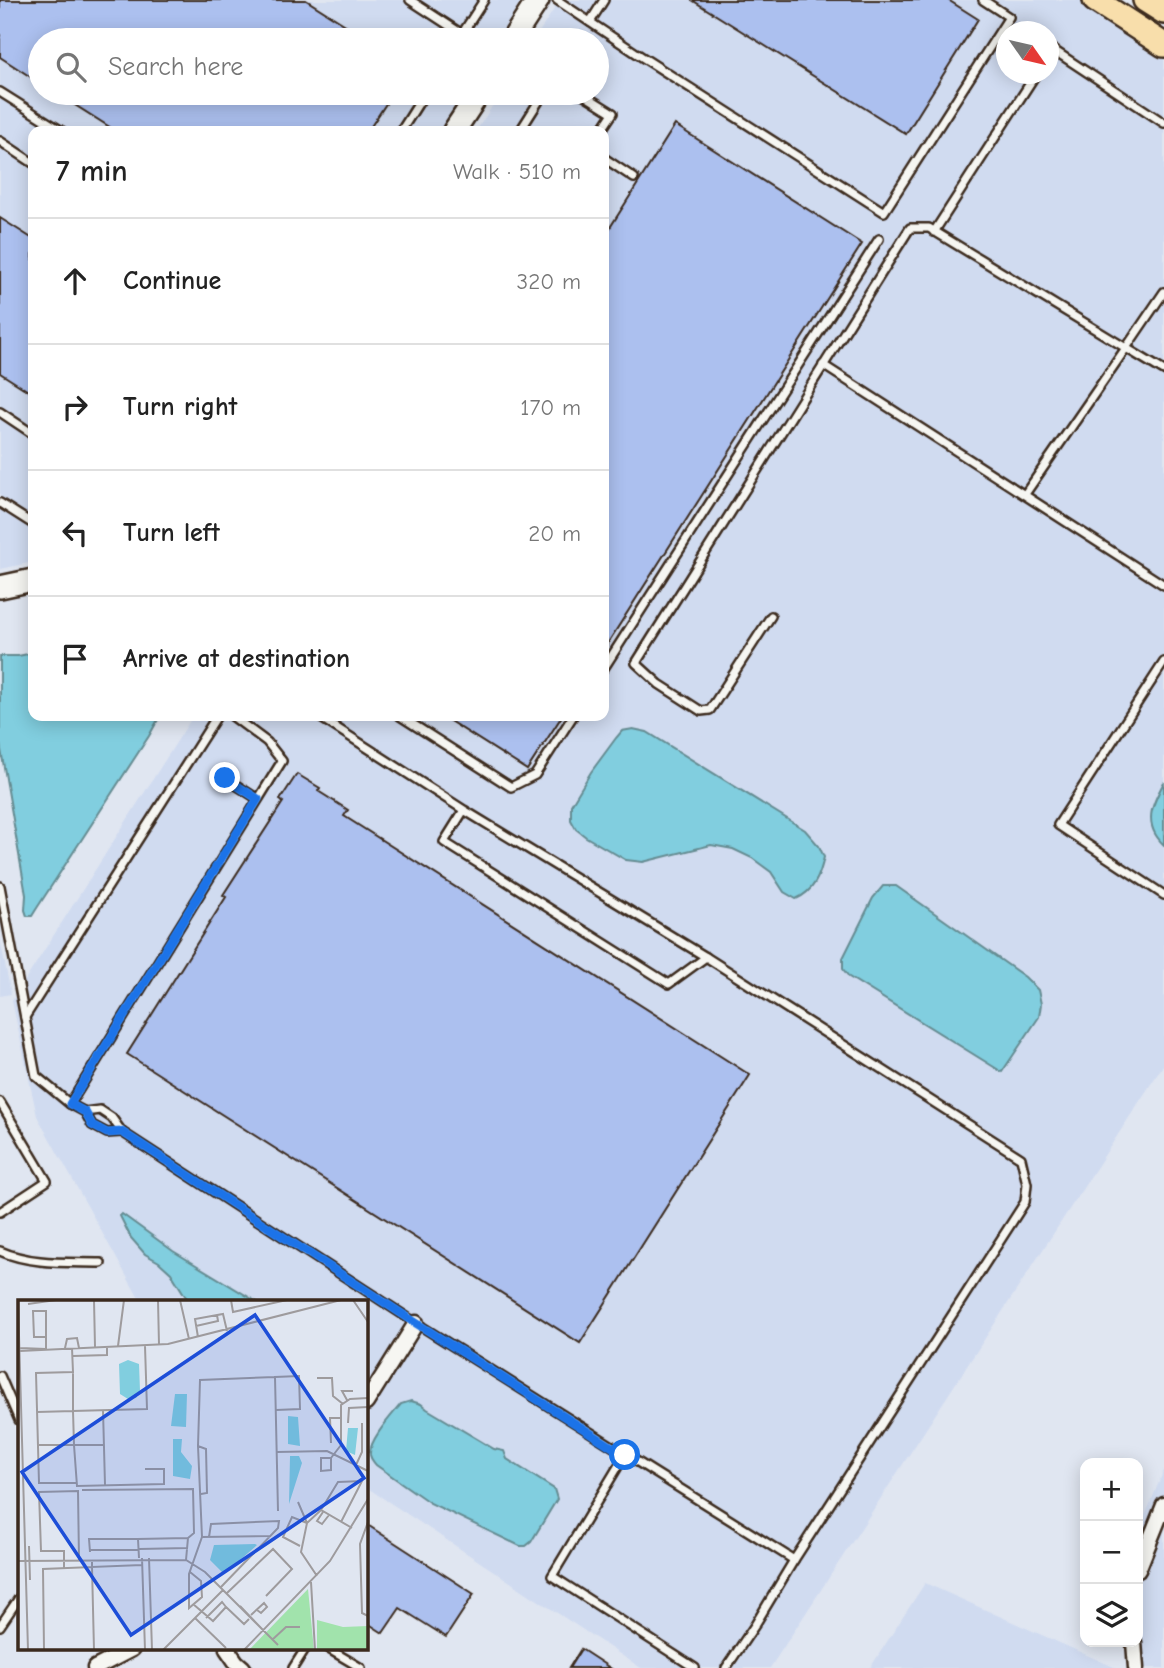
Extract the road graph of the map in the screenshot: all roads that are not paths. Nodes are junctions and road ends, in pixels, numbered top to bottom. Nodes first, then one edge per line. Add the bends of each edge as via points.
1 (410, 0) edge
2 (484, 0) edge
3 (538, 0) edge
4 (557, 0) edge
5 (604, 0) edge
6 (983, 0) edge
7 (1095, 0) edge
8 (1145, 0) edge
9 (1164, 12) edge
10 (590, 22) junction
11 (448, 28) edge
12 (466, 28) edge
13 (520, 28) edge
14 (599, 28) edge
15 (609, 35) edge
16 (1164, 45) edge
17 (1059, 54) edge
18 (1030, 84) edge
19 (0, 92) edge
20 (417, 105) edge
21 (471, 105) edge
22 (536, 105) edge
23 (600, 105) edge
24 (1164, 123) edge
25 (54, 126) edge
26 (404, 126) edge
27 (457, 126) edge
28 (523, 126) edge
29 (604, 126) edge
30 (0, 141) edge
31 (28, 160) edge
32 (609, 161) edge
33 (634, 178) dead end
34 (934, 232) junction
35 (879, 239) dead end
36 (1164, 292) edge
37 (1126, 348) junction
38 (823, 365) junction
39 (1164, 371) edge
40 (0, 412) edge
41 (28, 431) edge
42 (1025, 494) junction
43 (0, 503) edge
44 (28, 521) edge
45 (28, 581) edge
46 (1164, 585) edge
47 (0, 587) edge
48 (771, 616) dead end
49 (609, 659) edge
50 (1164, 662) edge
51 (214, 721) edge
52 (239, 721) edge
53 (326, 721) edge
54 (408, 721) edge
55 (570, 721) edge
56 (225, 778) dead end
57 (258, 799) junction
58 (464, 810) junction
59 (0, 886) edge
60 (1164, 895) edge
61 (706, 957) junction
62 (25, 1017) junction
63 (0, 1101) edge
64 (70, 1104) junction
65 (85, 1112) junction
66 (122, 1132) junction
67 (0, 1212) edge
68 (0, 1251) edge
69 (101, 1263) dead end
70 (416, 1323) junction
71 (0, 1377) edge
72 (368, 1400) edge
73 (18, 1418) edge
74 (625, 1455) junction
75 (1164, 1505) edge
76 (1143, 1558) edge
77 (794, 1560) junction
78 (18, 1599) edge
79 (0, 1626) edge
80 (1134, 1647) edge
81 (130, 1650) edge
82 (228, 1650) edge
83 (304, 1650) edge
84 (331, 1650) edge
85 (96, 1668) edge
86 (243, 1668) edge
87 (293, 1668) edge
88 (361, 1668) edge
89 (695, 1668) edge
90 (726, 1668) edge
91 (1136, 1668) edge

1 - 11 lane
2 - 12 lane
3 - 13 street
4 - 10 lane
5 - 10 lane
6 - 15 lane via 1009,17 884,212
7 - 16 main road
8 - 9 main road
10 - 14 lane
17 - 24 lane
18 - 34 lane
19 - 25 lane
20 - 26 lane
21 - 27 street
22 - 28 lane
23 - 29 lane via 613,113
30 - 31 lane
32 - 33 lane
34 - 37 lane
34 - 38 lane via 910,228
35 - 49 lane
36 - 37 lane
37 - 39 lane
37 - 42 lane
38 - 42 lane
38 - 48 lane via 636,663 701,711 710,710
40 - 41 lane
42 - 46 lane
43 - 44 lane
45 - 47 street
50 - 60 lane via 1058,825
51 - 62 lane
52 - 57 lane via 267,742 282,761
53 - 58 lane
54 - 55 lane via 511,788 535,775
56 - 57 lane
57 - 64 lane
58 - 61 lane
58 - 61 lane via 444,842 669,984
59 - 62 lane
61 - 77 lane via 1021,1158 1027,1184 1025,1202
62 - 64 lane via 36,1076
63 - 67 lane via 47,1181
64 - 65 lane
65 - 66 lane via 100,1110
65 - 66 lane via 99,1129
66 - 70 lane
68 - 69 lane via 40,1262
70 - 72 street
70 - 74 lane
71 - 73 lane
74 - 77 lane
74 - 89 lane via 552,1576
75 - 76 street
77 - 90 lane
78 - 79 lane
80 - 91 street
81 - 85 street
82 - 86 street
83 - 87 lane
84 - 88 lane

